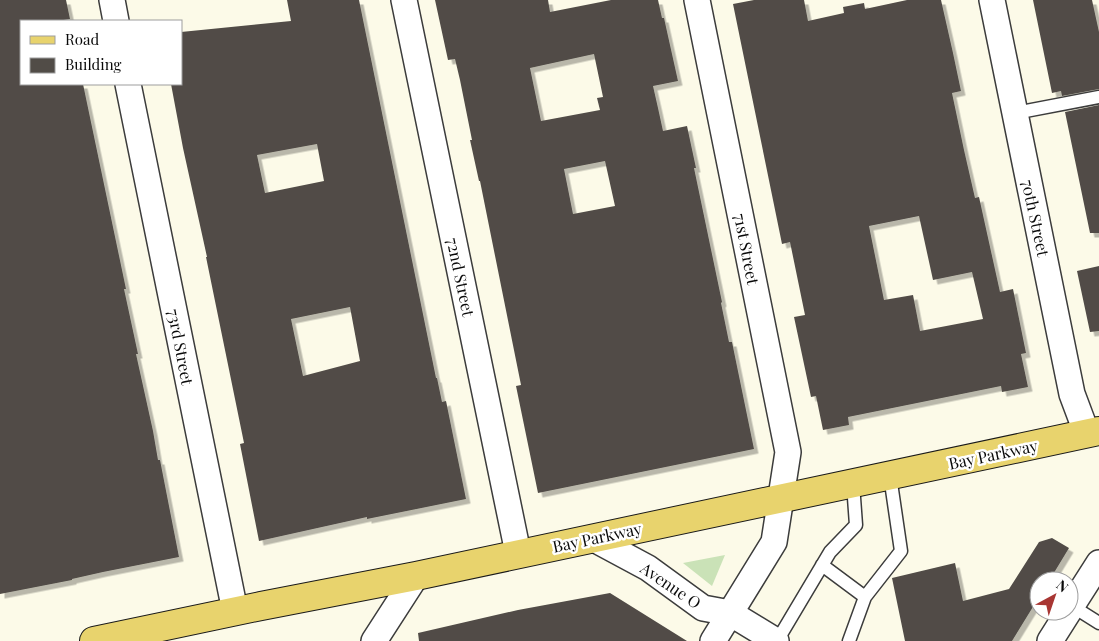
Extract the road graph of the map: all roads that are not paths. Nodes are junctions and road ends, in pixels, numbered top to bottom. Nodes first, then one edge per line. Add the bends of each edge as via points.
1 (112, 0) edge
2 (404, 0) edge
3 (697, 0) edge
4 (992, 0) edge
5 (116, 20) edge
6 (128, 85) edge
7 (1099, 97) edge
8 (1015, 113) junction
9 (1093, 433) edge
10 (890, 476) junction
11 (852, 484) junction
12 (781, 499) junction
13 (594, 539) junction
14 (518, 553) junction
15 (1099, 563) edge
16 (822, 565) junction
17 (416, 576) junction
18 (1079, 595) edge
19 (865, 597) junction
20 (235, 611) junction
21 (730, 613) junction
22 (1079, 613) edge
23 (1062, 621) edge
24 (1099, 623) edge
25 (94, 641) edge
26 (374, 641) edge
27 (713, 641) edge
28 (776, 641) edge
29 (849, 641) edge
30 (1050, 641) edge

1 - 5 street
2 - 14 street, 72nd Street
3 - 12 street, 71st Street via 788,452
4 - 8 street, 70th Street
6 - 20 street, 73rd Street
7 - 8 lane
8 - 9 street, 70th Street via 1072,394
9 - 10 main road, Bay Parkway
10 - 11 main road, Bay Parkway
10 - 19 lane via 901,551
11 - 12 main road, Bay Parkway
11 - 16 lane via 856,525
12 - 13 main road, Bay Parkway
12 - 21 street, 71st Street via 774,542
13 - 14 main road, Bay Parkway
13 - 21 street, Avenue O via 648,568 703,608
14 - 17 main road, Bay Parkway
15 - 18 street
16 - 19 lane
16 - 28 lane
17 - 20 main road, Bay Parkway
17 - 26 street
19 - 29 lane
20 - 25 main road, Bay Parkway
21 - 27 street, 71st Street
21 - 28 street, Avenue O
22 - 24 lane
23 - 30 street

